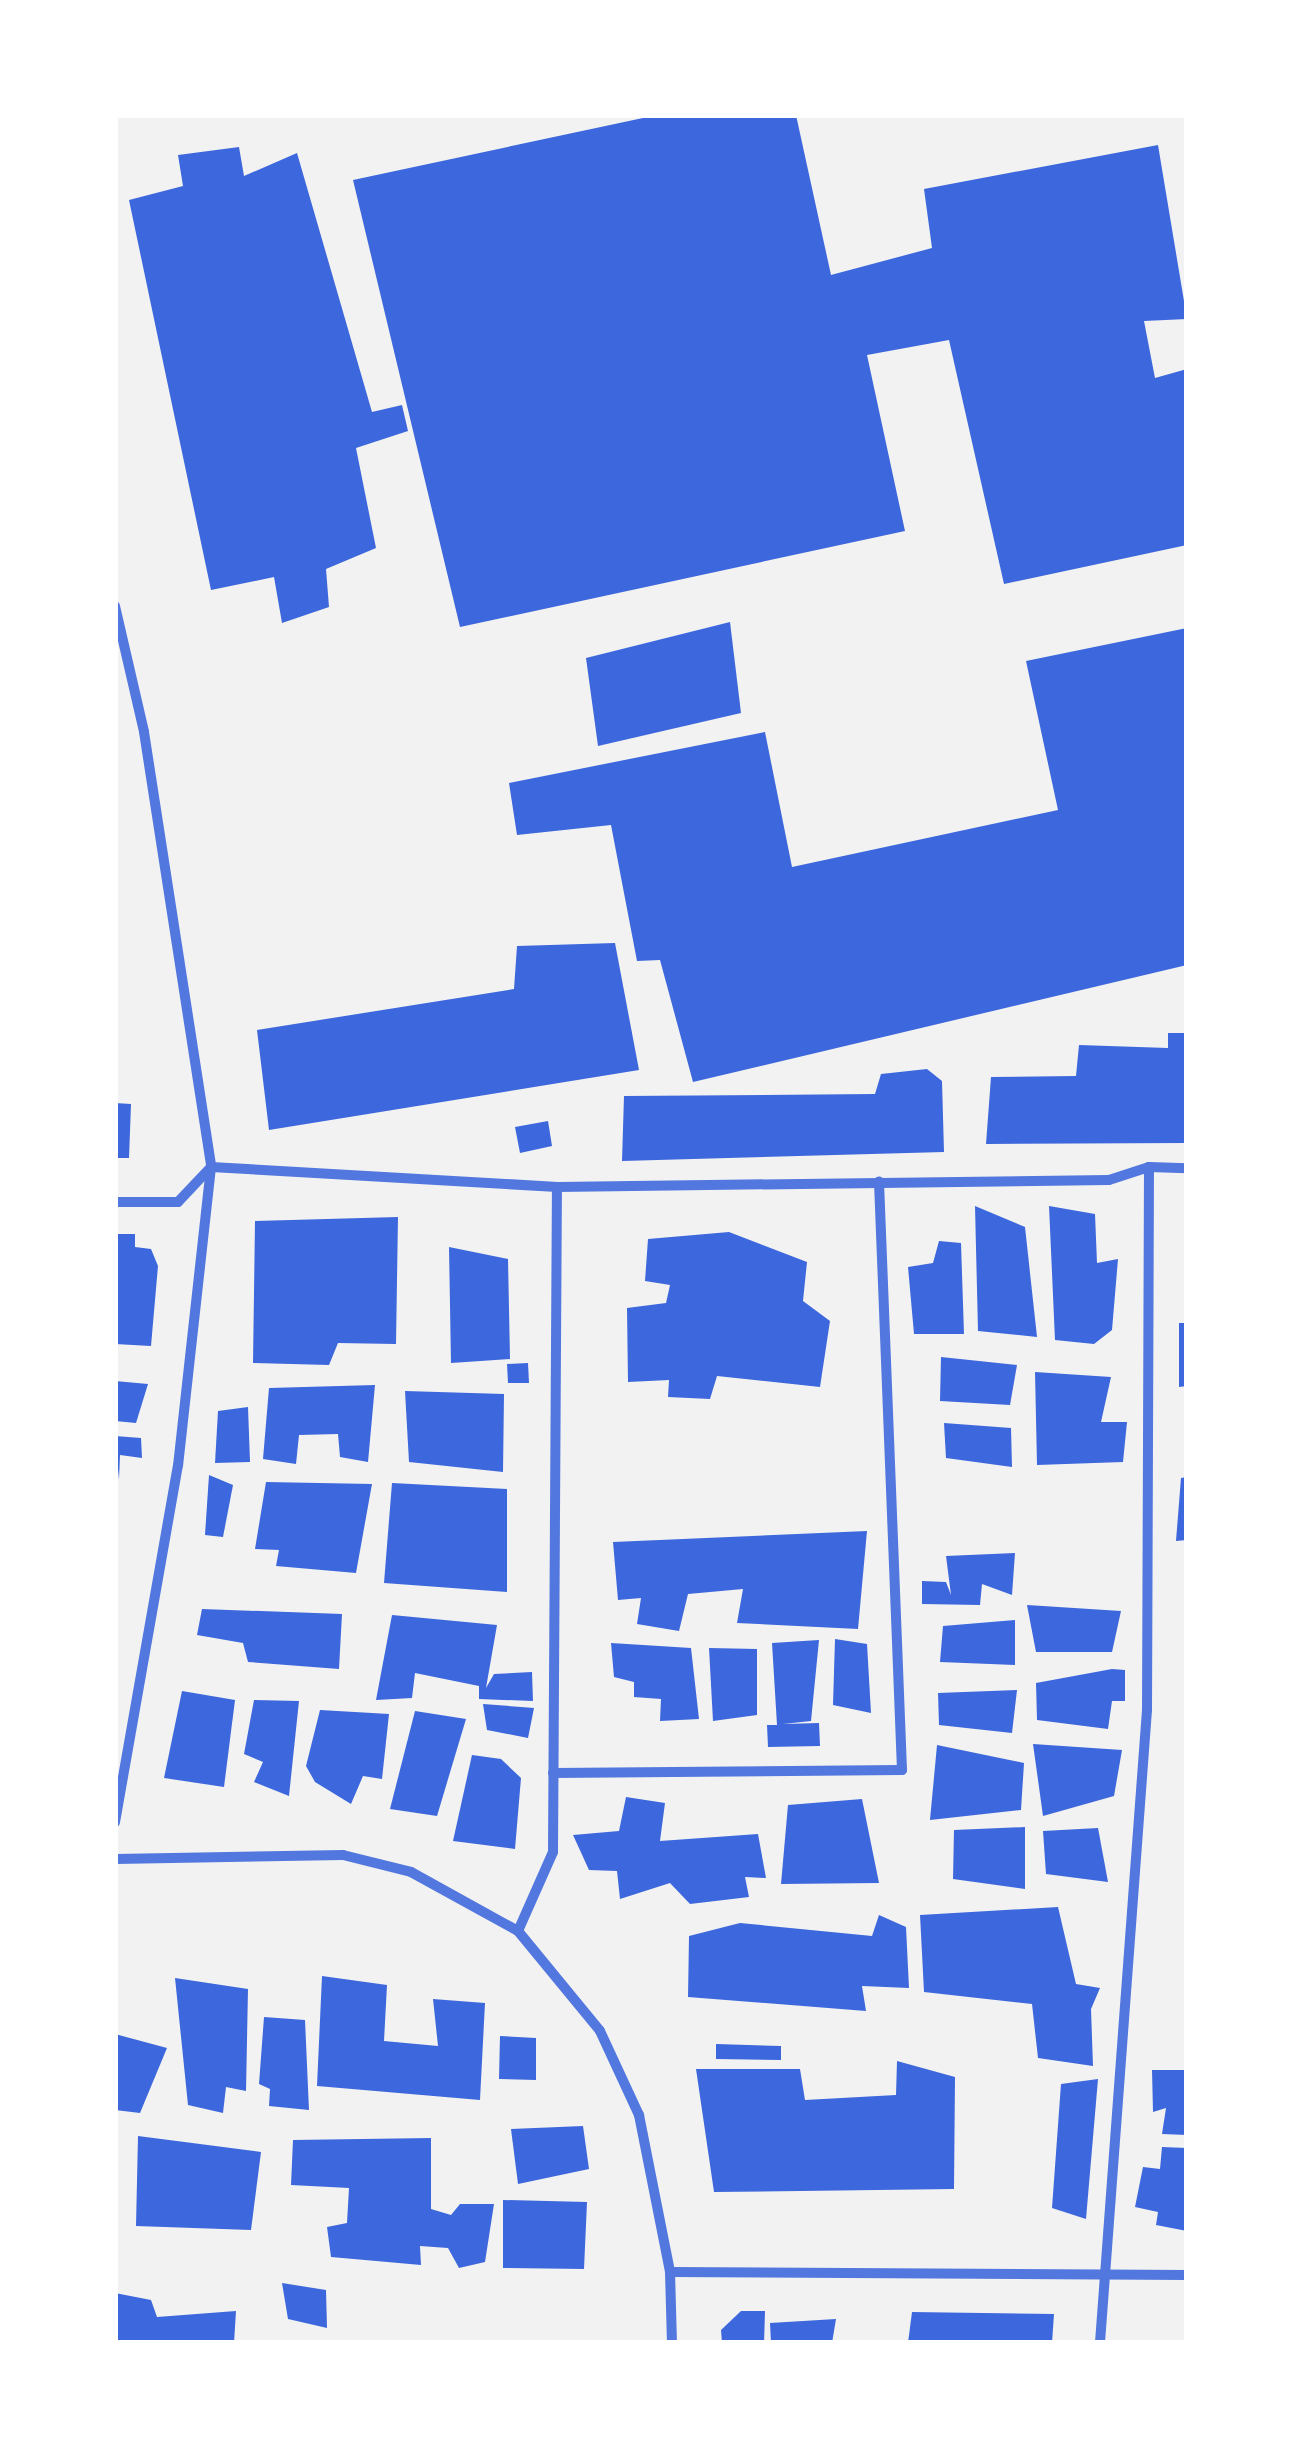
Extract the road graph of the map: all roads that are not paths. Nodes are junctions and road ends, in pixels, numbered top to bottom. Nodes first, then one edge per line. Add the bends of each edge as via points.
1 (115, 606) edge
2 (211, 1167) junction
3 (1150, 1167) junction
4 (1187, 1168) edge
5 (879, 1182) junction
6 (557, 1188) junction
7 (115, 1202) edge
8 (553, 1773) junction
9 (115, 1822) edge
10 (115, 1859) edge
11 (518, 1931) junction
12 (670, 2272) junction
13 (1102, 2275) junction
14 (1187, 2275) edge
15 (672, 2343) edge
16 (1100, 2343) edge

1 - 2 street
2 - 6 street
2 - 7 street via 178,1202
2 - 9 street via 178,1465
3 - 4 street
3 - 5 street via 1109,1180
3 - 13 street via 1147,1710
5 - 6 street
5 - 8 street via 902,1770
6 - 8 street
8 - 11 street via 553,1852
10 - 11 street via 343,1856 410,1872
11 - 12 street via 600,2031 639,2115
12 - 13 street
12 - 15 street
13 - 14 street
13 - 16 street

